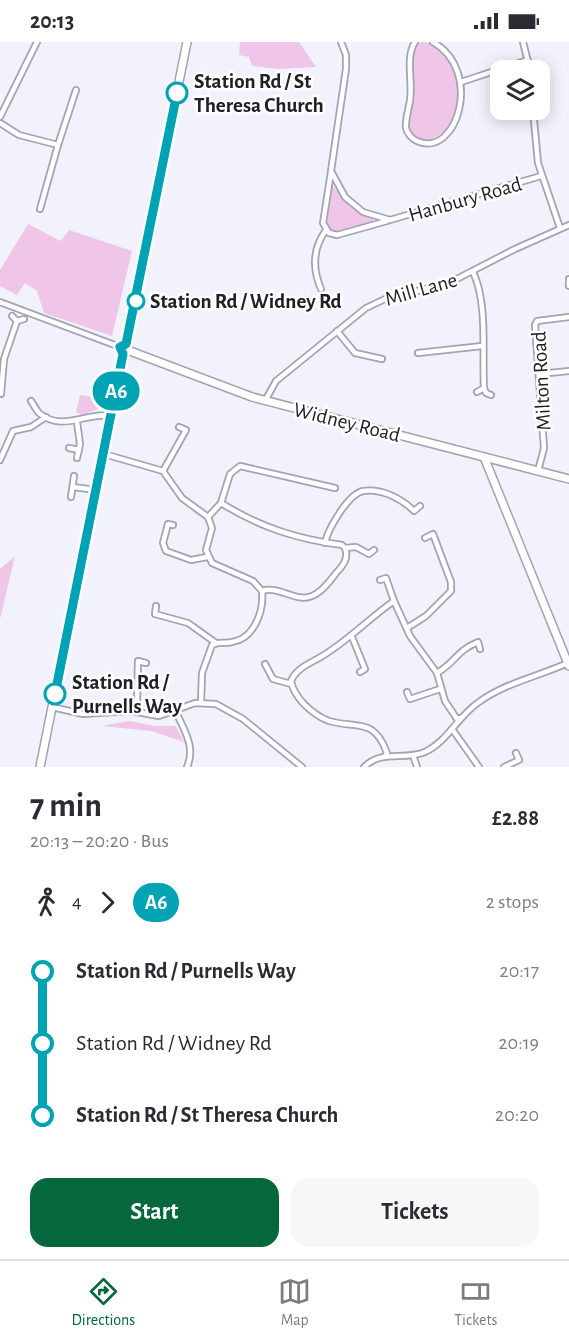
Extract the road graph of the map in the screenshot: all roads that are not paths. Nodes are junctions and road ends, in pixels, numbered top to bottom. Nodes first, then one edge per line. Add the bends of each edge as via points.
1 (37, 42) edge
2 (187, 42) edge
3 (341, 42) edge
4 (415, 42) edge
5 (433, 42) edge
6 (523, 42) edge
7 (528, 60) edge
8 (490, 72) edge
9 (461, 82) junction
10 (76, 90) dead end
11 (0, 117) edge
12 (534, 120) edge
13 (0, 123) edge
14 (58, 145) junction
15 (331, 171) junction
16 (541, 177) junction
17 (40, 209) dead end
18 (390, 220) junction
19 (569, 225) edge
20 (560, 228) junction
21 (326, 230) junction
22 (473, 272) junction
23 (569, 279) edge
24 (569, 285) edge
25 (321, 289) dead end
26 (0, 302) edge
27 (12, 316) dead end
28 (569, 317) edge
29 (337, 331) junction
30 (482, 346) junction
31 (125, 349) junction
32 (379, 350) dead end
33 (418, 353) dead end
34 (1, 367) edge
35 (569, 371) edge
36 (539, 374) junction
37 (4, 386) edge
38 (484, 388) junction
39 (477, 392) dead end
40 (1, 394) edge
41 (491, 395) dead end
42 (31, 401) dead end
43 (265, 401) junction
44 (112, 416) junction
45 (46, 417) junction
46 (76, 422) junction
47 (179, 427) dead end
48 (7, 440) junction
49 (0, 441) edge
50 (69, 448) dead end
51 (79, 450) junction
52 (104, 454) junction
53 (77, 458) dead end
54 (484, 458) junction
55 (0, 460) edge
56 (163, 471) junction
57 (538, 471) junction
58 (74, 476) dead end
59 (569, 479) edge
60 (328, 486) junction
61 (73, 487) junction
62 (335, 488) dead end
63 (96, 490) junction
64 (326, 494) dead end
65 (71, 497) dead end
66 (221, 503) junction
67 (420, 506) dead end
68 (208, 517) junction
69 (173, 525) dead end
70 (425, 538) dead end
71 (325, 543) junction
72 (345, 548) junction
73 (374, 550) dead end
74 (207, 557) junction
75 (380, 580) dead end
76 (261, 591) junction
77 (394, 602) junction
78 (156, 606) dead end
79 (407, 628) junction
80 (352, 637) junction
81 (216, 643) junction
82 (480, 649) dead end
83 (146, 663) dead end
84 (568, 665) edge
85 (264, 668) dead end
86 (360, 672) dead end
87 (437, 673) junction
88 (291, 684) junction
89 (440, 689) junction
90 (407, 692) dead end
91 (201, 703) junction
92 (51, 706) junction
93 (131, 711) junction
94 (176, 712) junction
95 (461, 718) junction
96 (452, 729) junction
97 (516, 753) dead end
98 (413, 755) junction
99 (385, 756) junction
100 (293, 764) edge
101 (40, 767) edge
102 (187, 767) edge
103 (303, 767) edge
104 (364, 767) edge
105 (417, 767) edge
106 (479, 767) edge
107 (504, 767) edge

1 - 11 street
2 - 31 main road
3 - 15 street via 346,64
4 - 9 street via 410,52 412,83 406,122 413,139 432,142 450,130 459,112
5 - 9 street via 448,54
6 - 7 street
8 - 9 street
10 - 14 street
12 - 16 street
13 - 14 street via 19,135
14 - 17 street
15 - 18 street, Hanbury Road via 350,204
15 - 21 street via 323,223
16 - 18 street, Hanbury Road
16 - 20 street
18 - 21 street, Hanbury Road via 337,235
19 - 20 street, Mill Lane
20 - 22 street, Mill Lane
21 - 25 street via 316,243 315,253
22 - 29 street, Mill Lane via 440,287 375,303
22 - 30 street via 481,303
23 - 24 street
26 - 31 street
27 - 34 street via 21,320
28 - 36 street, Milton Road via 537,321
29 - 32 street via 352,351 379,359
29 - 43 street, Mill Lane via 276,381
30 - 33 street
30 - 38 street
31 - 43 main road, Widney Road
31 - 44 main road
34 - 37 street
35 - 36 street
36 - 57 street, Milton Road via 544,448
37 - 40 street
38 - 39 street
38 - 41 street
42 - 45 street
43 - 54 main road, Widney Road
44 - 46 street via 99,413
44 - 52 main road
45 - 46 street
45 - 48 street via 31,427 13,431
46 - 51 street
47 - 56 street via 186,430
48 - 49 street
48 - 55 street
50 - 51 street
51 - 53 street
52 - 56 street
52 - 63 main road
54 - 57 main road, Widney Road
54 - 84 main road
56 - 68 street via 182,498
57 - 59 main road, Widney Road
58 - 61 street
60 - 62 street
60 - 64 street
60 - 66 street via 240,466 230,474
61 - 63 street
61 - 65 street
63 - 92 main road
66 - 68 street
66 - 71 street via 269,529
67 - 71 street via 414,512 396,497 363,491 333,522
68 - 74 street via 212,528
69 - 74 street via 168,524 163,543 166,551 191,560
70 - 79 street via 433,534 451,591 426,616
71 - 72 street
72 - 73 street via 356,547 369,554
72 - 76 street via 347,555 341,568 312,596 272,588
74 - 76 street via 215,566 257,583
75 - 77 street via 386,578
76 - 81 street via 251,631 236,641
77 - 79 street
77 - 80 street via 372,616
78 - 81 street via 155,614 188,623
79 - 87 street
80 - 86 street via 365,669
80 - 88 street via 295,673
81 - 91 street via 202,673
82 - 87 street via 478,642 464,648
83 - 93 street via 138,662 136,703
84 - 95 street via 495,692
85 - 88 street via 273,679
87 - 89 street
88 - 99 street via 295,695 325,719 358,723 371,729 384,743
89 - 90 street via 410,699
89 - 95 street via 451,712
91 - 94 street
91 - 100 street via 228,710
92 - 93 street via 95,714
92 - 101 main road
93 - 94 street via 159,716
94 - 102 street via 190,747
95 - 96 street
96 - 98 street via 432,748
96 - 106 street
97 - 107 street via 519,760
98 - 99 street
98 - 105 street
99 - 104 street
100 - 103 street

